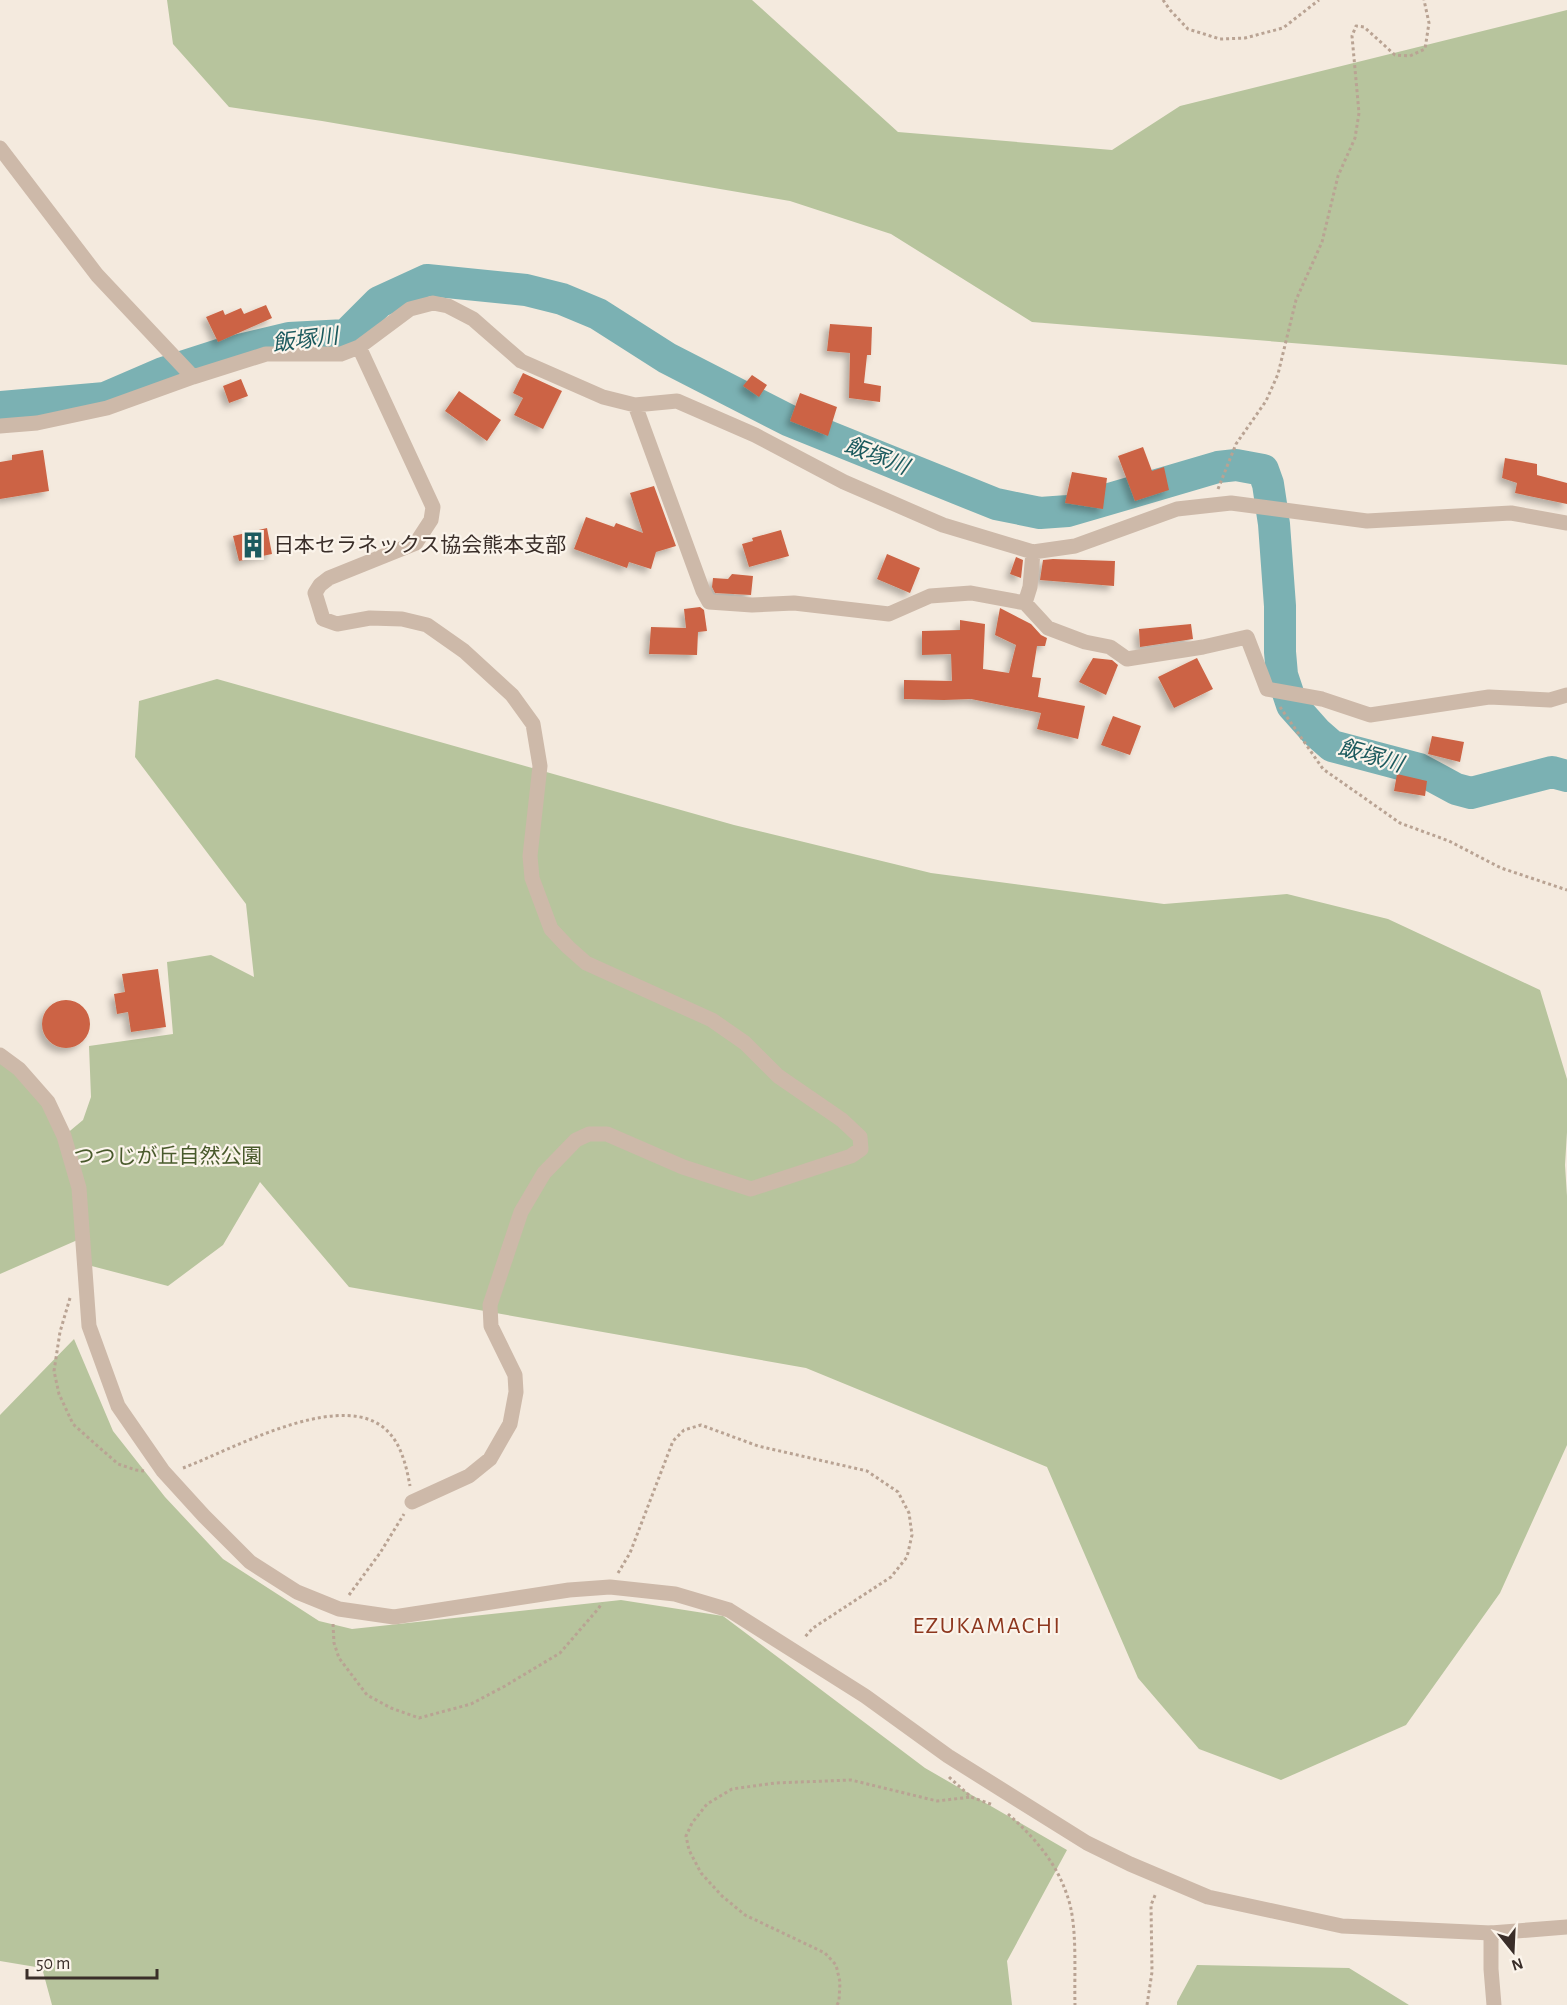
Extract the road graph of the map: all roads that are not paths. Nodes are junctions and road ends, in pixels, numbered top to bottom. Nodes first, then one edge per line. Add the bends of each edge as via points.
1 (0, 148) edge
2 (359, 347) junction
3 (193, 377) junction
4 (635, 405) junction
5 (0, 426) edge
6 (1567, 523) edge
7 (1033, 552) junction
8 (1025, 603) junction
9 (1567, 695) edge
10 (0, 1055) edge
11 (412, 1502) road end
12 (1567, 1927) edge
13 (1491, 1933) junction
14 (1494, 2005) edge

1 - 3 street via 97,275
2 - 3 street via 341,354 266,354
2 - 4 street via 410,309 434,303 473,319 521,360 603,397
2 - 11 street via 433,507 432,520 416,543 320,585 315,593 322,619 337,624 370,618 402,619 427,625 464,651 512,695 533,724 540,766 532,878 551,929 586,963 712,1020 745,1043 778,1076 848,1126 860,1137 861,1149 851,1156 751,1189 683,1167 608,1134 589,1134 576,1140 544,1173 521,1212 490,1305 492,1326 515,1375 510,1424 490,1459 469,1476
3 - 5 street via 107,408 38,423
4 - 7 street via 677,400 844,482 943,525
4 - 8 street via 709,602 794,603 889,614 930,596 953,593
6 - 7 street via 1511,513 1367,521 1231,503 1177,509 1075,546
7 - 8 street
8 - 9 street via 1048,628 1110,647 1126,659 1247,637 1267,689 1322,699 1370,715 1489,697 1550,700
10 - 13 street via 19,1069 48,1102 64,1136 79,1188 89,1326 118,1406 163,1471 250,1562 297,1592 339,1609 394,1617 569,1590 610,1587 675,1594 729,1610 1087,1843 1208,1897 1342,1926
12 - 13 street
13 - 14 street

